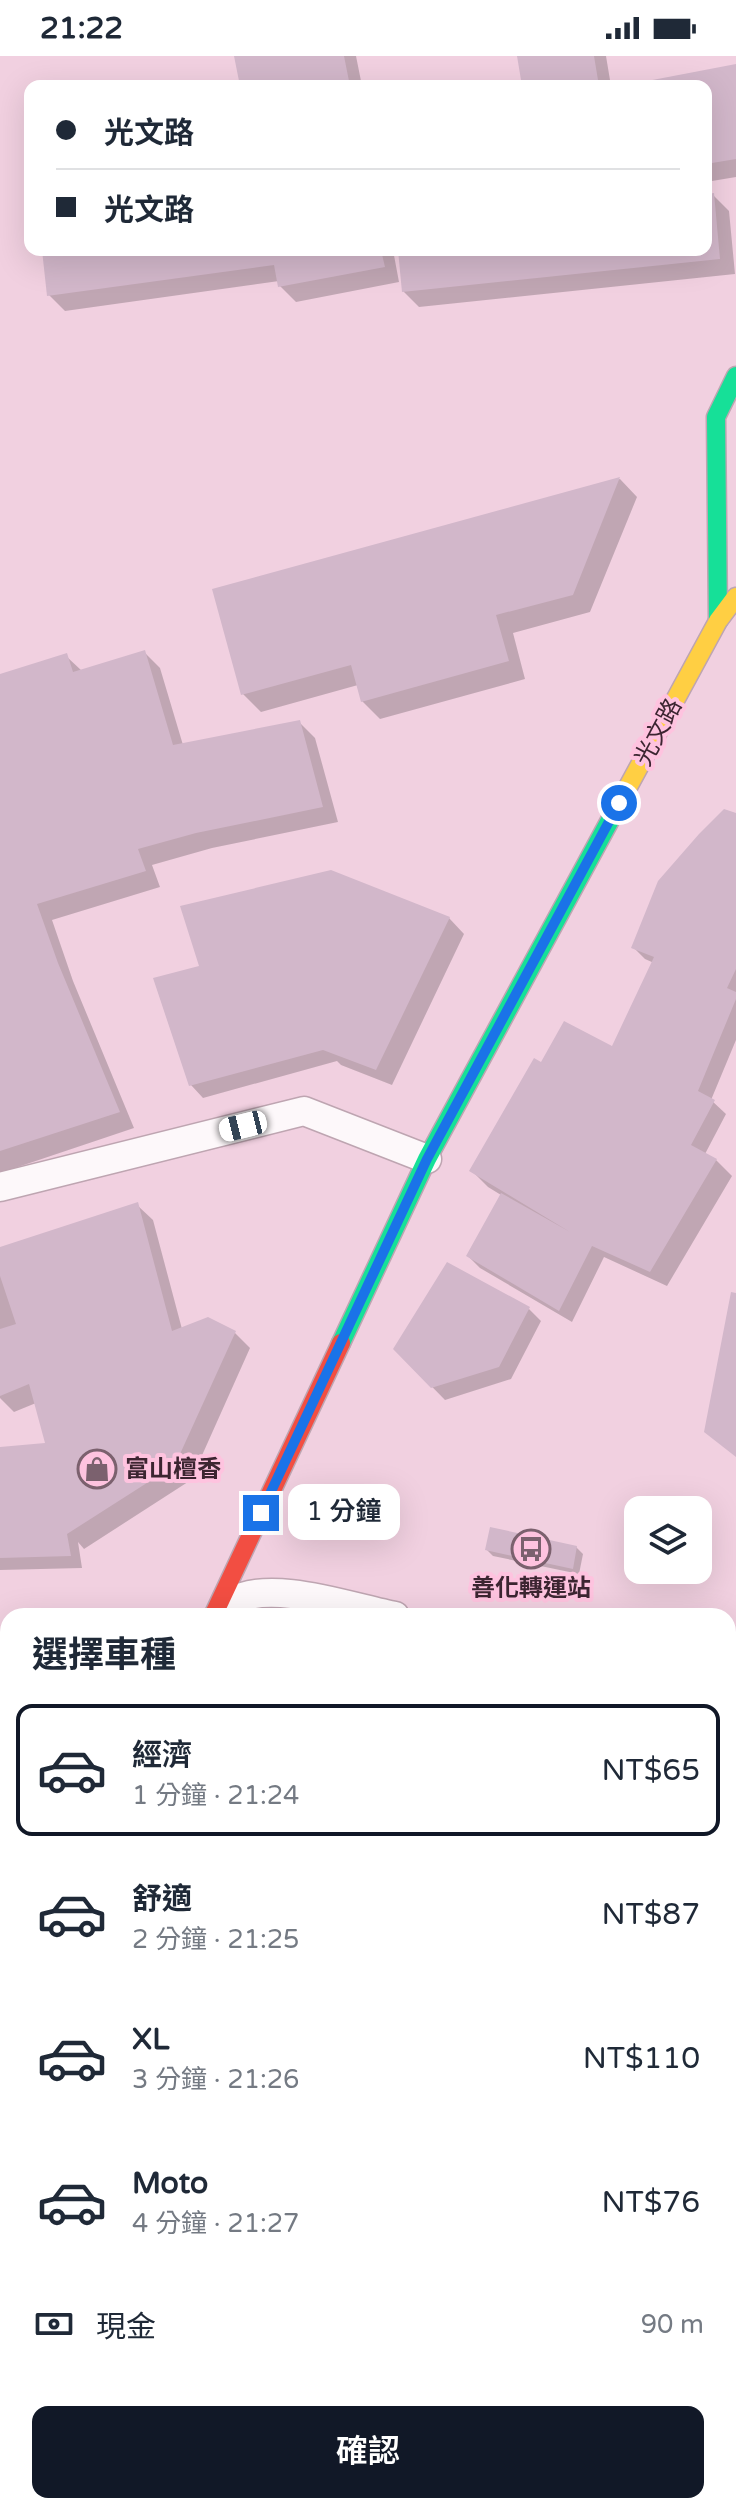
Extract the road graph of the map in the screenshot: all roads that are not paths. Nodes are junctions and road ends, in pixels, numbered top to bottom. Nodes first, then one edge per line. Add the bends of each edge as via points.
1 (736, 376) edge
2 (736, 554) edge
3 (736, 597) edge
4 (736, 606) edge
5 (718, 621) junction
6 (427, 1159) junction
7 (0, 1187) edge
8 (220, 1608) edge
9 (225, 1608) edge
10 (357, 1608) edge

1 - 5 street via 716,417
2 - 5 street
3 - 5 street
4 - 5 street
5 - 6 street, 光文路
6 - 7 lane via 304,1111
6 - 8 street, 光文路
9 - 10 lane via 247,1596 270,1593

